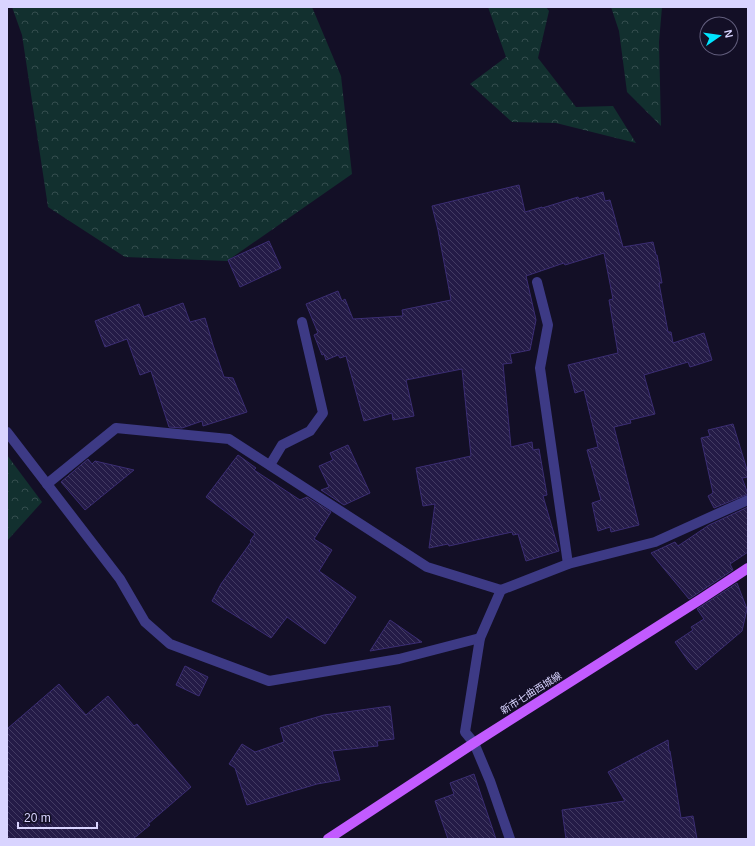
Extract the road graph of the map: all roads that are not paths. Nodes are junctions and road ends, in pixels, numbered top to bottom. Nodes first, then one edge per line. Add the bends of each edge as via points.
1 (537, 282) dead end
2 (302, 322) dead end
3 (7, 432) edge
4 (270, 465) junction
5 (47, 484) junction
6 (748, 500) edge
7 (568, 564) junction
8 (748, 568) edge
9 (501, 590) junction
10 (480, 638) junction
11 (474, 743) junction
12 (328, 839) edge
13 (510, 839) edge

1 - 7 street via 548,325 540,368
2 - 4 street via 323,413 310,431 282,445
3 - 5 street
4 - 5 street via 229,439 116,428
4 - 9 street via 427,567
5 - 10 street via 120,579 145,622 170,644 269,681 399,659
6 - 7 street via 655,542
7 - 9 street
8 - 11 main road, 新市七曲西城線
9 - 10 street
10 - 11 street via 465,732
11 - 12 main road, 新市七曲西城線
11 - 13 street

